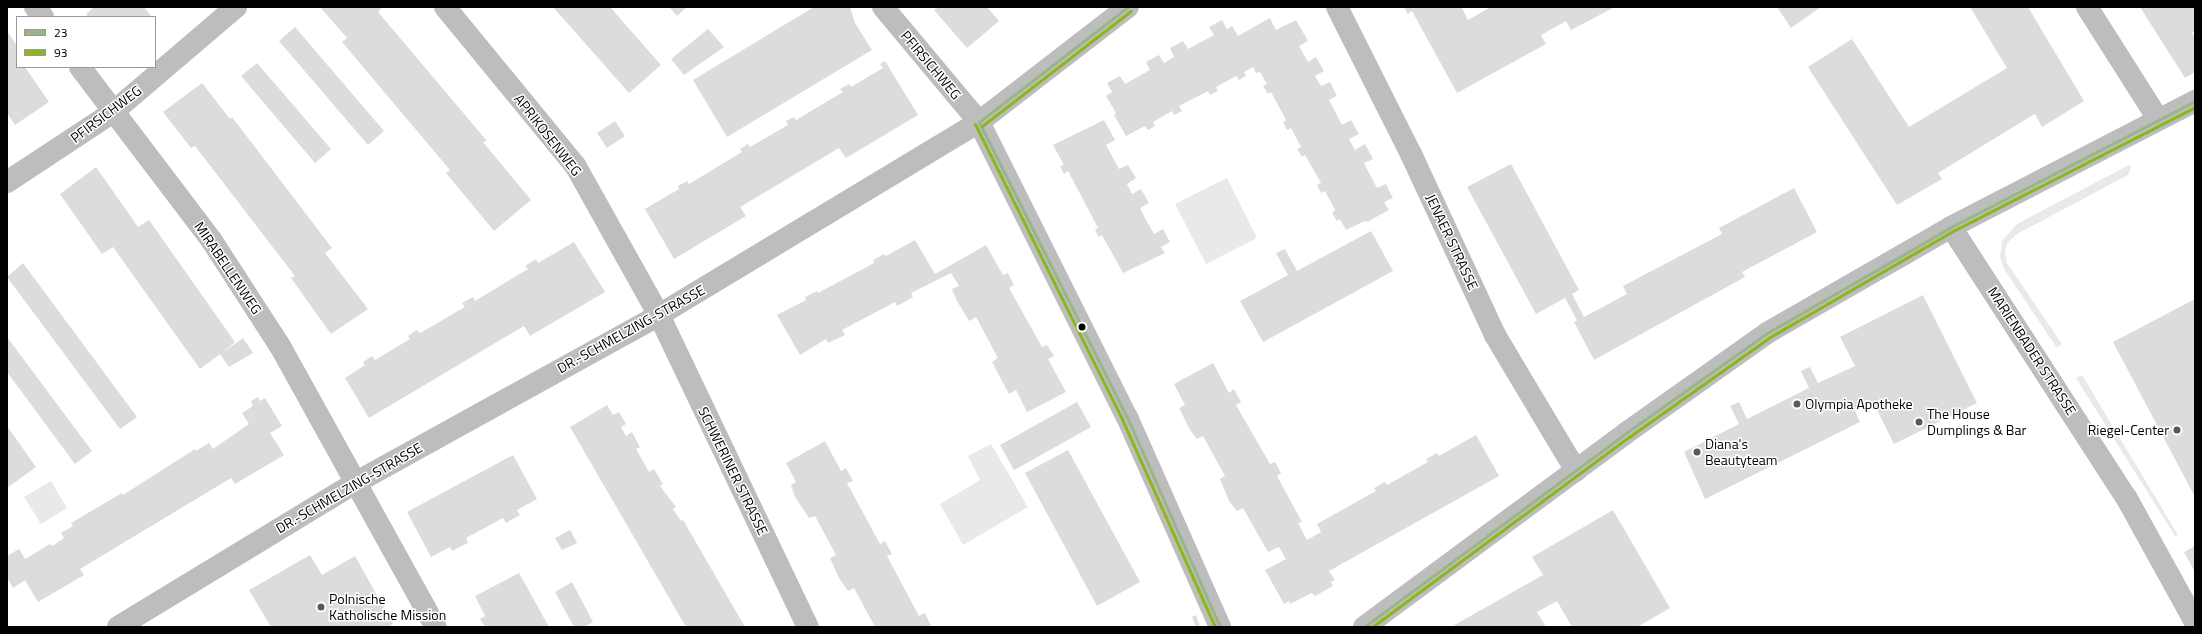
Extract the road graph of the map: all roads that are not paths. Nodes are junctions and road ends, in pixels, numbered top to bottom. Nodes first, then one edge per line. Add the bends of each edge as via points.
1 (35, 7) edge
2 (236, 7) edge
3 (444, 7) edge
4 (883, 7) edge
5 (1128, 7) edge
6 (1338, 7) edge
7 (2087, 7) edge
8 (41, 16) edge
9 (81, 68) edge
10 (2195, 101) edge
11 (114, 112) junction
12 (2158, 120) junction
13 (979, 122) junction
14 (7, 182) edge
15 (1951, 227) junction
16 (659, 315) junction
17 (1576, 471) junction
18 (355, 483) junction
19 (2195, 622) edge
20 (118, 627) edge
21 (436, 627) edge
22 (808, 627) edge
23 (1220, 627) edge
24 (1364, 627) edge

1 - 8 street
2 - 11 street, PFIRSICHWEG
3 - 16 street, APRIKOSENWEG via 575,165
4 - 13 street, PFIRSICHWEG
5 - 13 street, DR.-SCHMELZING-STRASSE
6 - 17 street, JENAER STRASSE via 1411,154 1495,335
7 - 12 street
9 - 11 street, MIRABELLENWEG
10 - 12 street
11 - 14 street, PFIRSICHWEG
11 - 18 street, MIRABELLENWEG via 212,241 280,346
12 - 15 street
13 - 16 street, DR.-SCHMELZING-STRASSE
13 - 23 street, PFIRSICHWEG via 1127,417
15 - 17 street via 1768,333
15 - 19 street, MARIENBADER STRASSE via 2126,497
16 - 18 street, DR.-SCHMELZING-STRASSE
16 - 22 street, SCHWERINER STRASSE
17 - 24 street
18 - 20 street, DR.-SCHMELZING-STRASSE
18 - 21 street, MIRABELLENWEG

